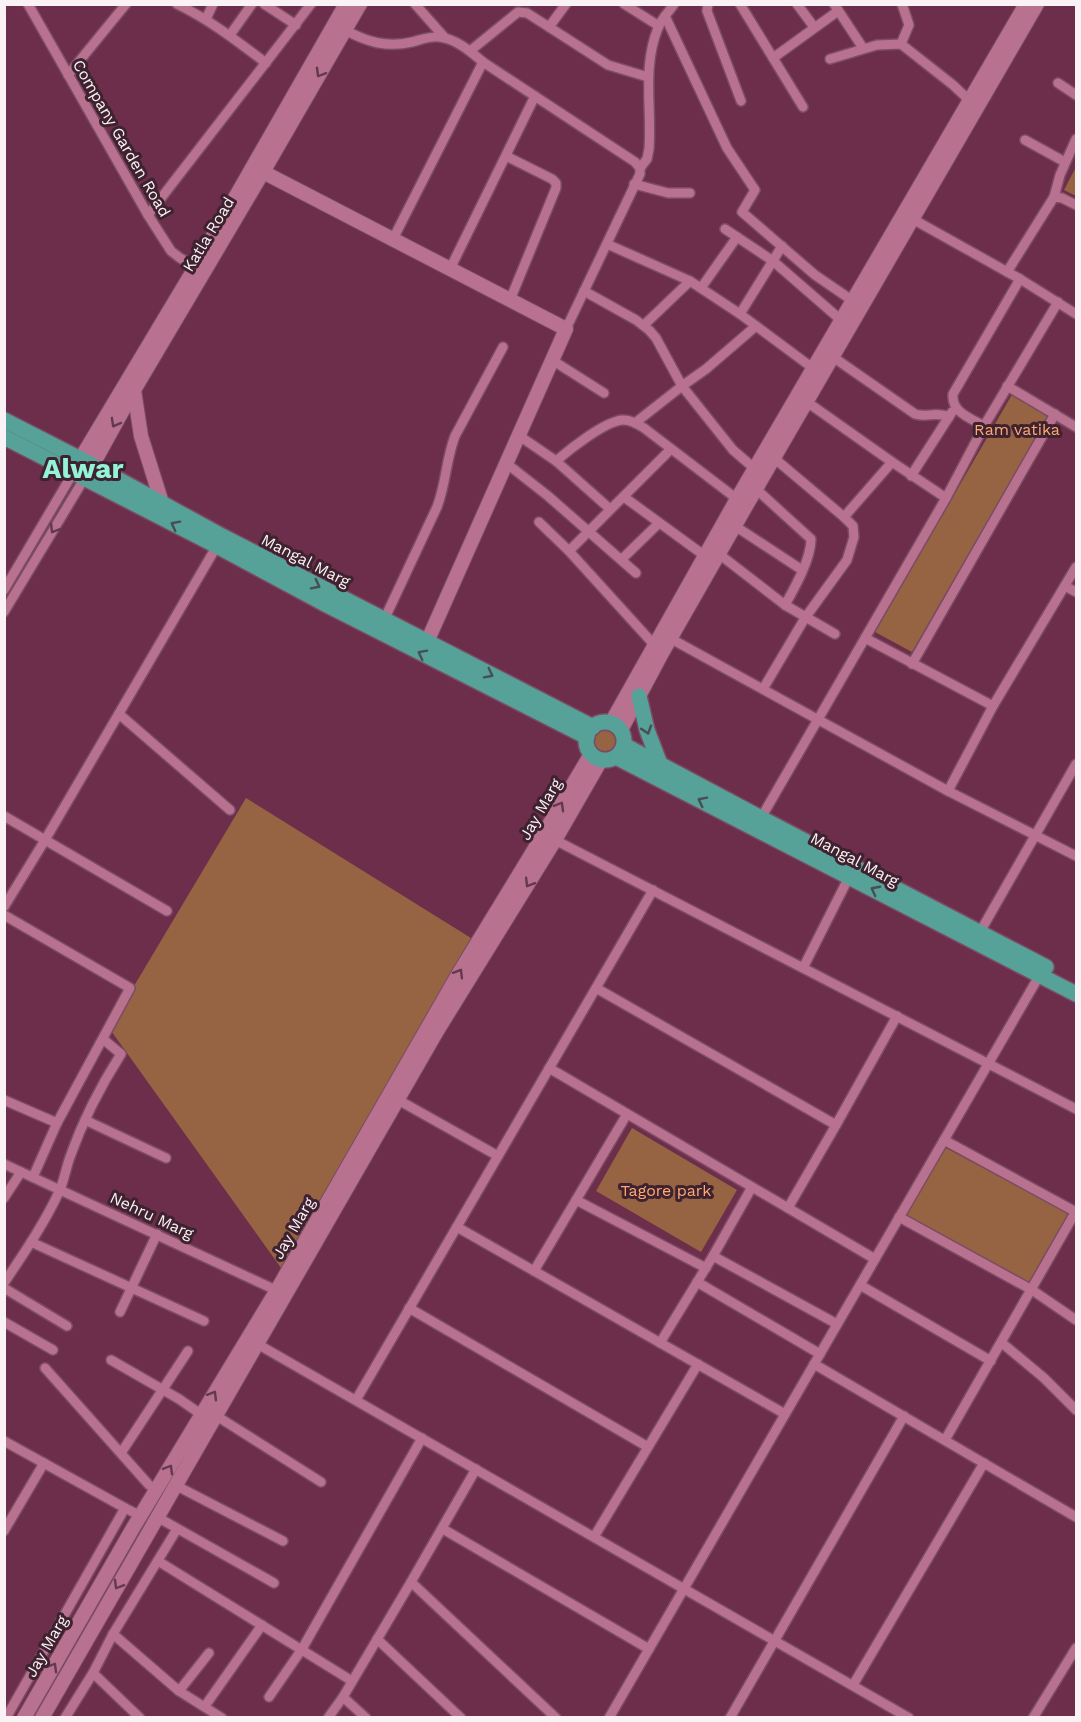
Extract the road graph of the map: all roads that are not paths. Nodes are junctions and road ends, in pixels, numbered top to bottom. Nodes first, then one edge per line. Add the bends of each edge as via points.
1 (28, 4) edge
2 (126, 4) edge
3 (177, 4) edge
4 (213, 4) edge
5 (252, 4) edge
6 (264, 4) edge
7 (311, 4) edge
8 (346, 4) edge
9 (360, 4) edge
10 (415, 4) edge
11 (566, 4) edge
12 (624, 4) edge
13 (674, 4) edge
14 (708, 4) edge
15 (740, 4) edge
16 (797, 4) edge
17 (902, 4) edge
18 (1026, 4) edge
19 (1037, 4) edge
20 (836, 8) edge
21 (665, 16) junction
22 (206, 19) junction
23 (296, 25) junction
24 (659, 26) junction
25 (549, 27) junction
26 (814, 27) junction
27 (345, 30) junction
28 (230, 35) junction
29 (445, 38) junction
30 (331, 43) junction
31 (901, 44) junction
32 (863, 48) junction
33 (470, 51) junction
34 (773, 58) junction
35 (830, 59) dead end
36 (483, 62) junction
37 (266, 63) junction
38 (68, 75) junction
39 (648, 77) junction
40 (1058, 83) dead end
41 (1077, 95) edge
42 (535, 96) junction
43 (741, 100) dead end
44 (970, 101) junction
45 (803, 107) dead end
46 (1077, 139) edge
47 (1025, 140) dead end
48 (506, 156) junction
49 (1065, 162) junction
50 (640, 168) junction
51 (257, 176) junction
52 (634, 184) junction
53 (690, 193) dead end
54 (1054, 197) junction
55 (1077, 205) edge
56 (148, 215) junction
57 (908, 217) junction
58 (725, 229) dead end
59 (737, 237) junction
60 (393, 239) junction
61 (607, 244) junction
62 (782, 246) junction
63 (773, 261) junction
64 (200, 269) junction
65 (450, 269) junction
66 (1007, 272) junction
67 (1020, 279) junction
68 (690, 281) junction
69 (701, 288) junction
70 (584, 291) junction
71 (510, 300) junction
72 (853, 301) junction
73 (1058, 302) junction
74 (740, 314) junction
75 (1077, 314) edge
76 (842, 321) junction
77 (644, 326) junction
78 (756, 326) junction
79 (566, 329) junction
80 (503, 348) dead end
81 (833, 357) junction
82 (552, 360) junction
83 (814, 369) junction
84 (682, 386) junction
85 (1007, 386) junction
86 (134, 390) junction
87 (604, 393) dead end
88 (807, 402) junction
89 (955, 408) junction
90 (1055, 414) junction
91 (950, 417) junction
92 (4, 420) edge
93 (635, 423) junction
94 (984, 426) junction
95 (1077, 427) edge
96 (518, 435) junction
97 (4, 437) edge
98 (671, 449) junction
99 (774, 458) junction
100 (556, 461) junction
101 (86, 462) junction
102 (892, 462) junction
103 (506, 463) junction
104 (755, 469) junction
105 (79, 476) junction
106 (911, 476) junction
107 (756, 489) junction
108 (624, 497) junction
109 (946, 498) junction
110 (738, 499) junction
111 (162, 503) junction
112 (610, 509) junction
113 (844, 517) junction
114 (539, 522) dead end
115 (659, 523) junction
116 (735, 526) junction
117 (589, 532) junction
118 (219, 541) junction
119 (569, 551) junction
120 (712, 555) junction
121 (622, 560) junction
122 (20, 564) junction
123 (1077, 567) edge
124 (30, 570) junction
125 (802, 570) junction
126 (636, 573) dead end
127 (1065, 586) junction
128 (4, 591) edge
129 (1077, 592) edge
130 (785, 605) junction
131 (4, 612) edge
132 (805, 618) junction
133 (384, 620) junction
134 (835, 634) dead end
135 (865, 638) junction
136 (427, 642) junction
137 (662, 643) junction
138 (912, 664) junction
139 (763, 689) junction
140 (639, 696) junction
141 (993, 706) junction
142 (119, 714) junction
143 (817, 720) junction
144 (590, 732) junction
145 (610, 745) junction
146 (660, 764) junction
147 (1077, 764) edge
148 (948, 791) junction
149 (230, 810) dead end
150 (4, 816) edge
151 (761, 818) junction
152 (1035, 835) junction
153 (45, 840) junction
154 (555, 840) junction
155 (1077, 856) edge
156 (851, 871) junction
157 (652, 890) junction
158 (4, 907) edge
159 (167, 911) dead end
160 (4, 915) edge
161 (980, 932) junction
162 (803, 968) junction
163 (1042, 971) junction
164 (1077, 983) edge
165 (596, 988) junction
166 (1077, 994) edge
167 (897, 1016) junction
168 (103, 1039) junction
169 (989, 1064) junction
170 (549, 1068) junction
171 (393, 1097) junction
172 (4, 1100) edge
173 (1077, 1109) edge
174 (627, 1114) junction
175 (85, 1120) junction
176 (57, 1124) junction
177 (836, 1125) junction
178 (944, 1140) junction
179 (498, 1156) junction
180 (166, 1158) dead end
181 (4, 1164) edge
182 (21, 1172) junction
183 (33, 1177) junction
184 (752, 1187) junction
185 (60, 1190) junction
186 (4, 1198) edge
187 (576, 1200) junction
188 (788, 1208) junction
189 (1076, 1212) edge
190 (899, 1217) junction
191 (457, 1227) junction
192 (157, 1234) junction
193 (31, 1242) junction
194 (713, 1256) junction
195 (875, 1259) junction
196 (706, 1268) junction
197 (534, 1271) junction
198 (697, 1282) junction
199 (4, 1283) edge
200 (860, 1285) junction
201 (4, 1288) edge
202 (131, 1288) junction
203 (1032, 1290) junction
204 (281, 1293) junction
205 (410, 1308) junction
206 (120, 1312) dead end
207 (1077, 1320) edge
208 (204, 1321) dead end
209 (4, 1322) edge
210 (837, 1324) junction
211 (67, 1326) dead end
212 (252, 1341) junction
213 (660, 1342) junction
214 (1002, 1343) junction
215 (53, 1350) dead end
216 (188, 1351) dead end
217 (820, 1354) junction
218 (111, 1360) dead end
219 (991, 1361) junction
220 (698, 1364) junction
221 (814, 1364) junction
222 (45, 1368) dead end
223 (162, 1389) junction
224 (356, 1400) junction
225 (1077, 1410) edge
226 (785, 1414) junction
227 (208, 1415) junction
228 (904, 1416) junction
229 (422, 1438) junction
230 (945, 1440) junction
231 (4, 1442) edge
232 (648, 1447) junction
233 (121, 1453) junction
234 (44, 1463) junction
235 (984, 1463) junction
236 (476, 1469) junction
237 (321, 1482) dead end
238 (176, 1485) junction
239 (157, 1490) junction
240 (125, 1509) junction
241 (141, 1516) junction
242 (1077, 1516) edge
243 (158, 1517) junction
244 (177, 1529) junction
245 (443, 1529) junction
246 (4, 1531) edge
247 (594, 1537) junction
248 (284, 1540) dead end
249 (158, 1562) junction
250 (411, 1582) junction
251 (274, 1584) dead end
252 (684, 1588) junction
253 (262, 1625) junction
254 (114, 1634) junction
255 (377, 1640) junction
256 (774, 1640) junction
257 (649, 1648) junction
258 (1077, 1648) edge
259 (302, 1649) junction
260 (209, 1653) dead end
261 (93, 1673) junction
262 (352, 1681) junction
263 (853, 1685) junction
264 (179, 1691) junction
265 (269, 1697) dead end
266 (343, 1697) junction
267 (205, 1706) junction
268 (219, 1717) edge
269 (6, 1718) edge
270 (24, 1718) edge
271 (42, 1718) edge
272 (64, 1718) edge
273 (140, 1718) edge
274 (328, 1718) edge
275 (366, 1718) edge
276 (461, 1718) edge
277 (556, 1718) edge
278 (609, 1718) edge
279 (730, 1718) edge
280 (909, 1718) edge
281 (1033, 1718) edge

1 - 38 street, Company Garden Road
2 - 38 street
3 - 22 street
4 - 22 street
5 - 28 street
6 - 23 street
7 - 23 street
8 - 30 main road, Katla Road
9 - 27 main road, Katla Road
10 - 29 street
11 - 25 street
12 - 24 street
13 - 21 street
14 - 43 street via 707,11
15 - 34 street
16 - 26 street
17 - 31 street via 909,25
18 - 44 main road
19 - 57 main road
20 - 26 street
20 - 32 street
21 - 24 street
21 - 62 street via 727,148 755,190 742,212
22 - 28 street
23 - 37 street
24 - 39 street
25 - 33 street via 527,13 518,12
25 - 39 street via 608,65
26 - 34 street
27 - 29 street via 388,45 436,36
27 - 30 main road, Katla Road
28 - 37 street
29 - 33 street
30 - 51 main road, Katla Road
31 - 32 street
31 - 44 street
32 - 35 street
33 - 36 street
34 - 45 street
36 - 42 street
36 - 60 street
37 - 56 street
38 - 56 street, Company Garden Road
39 - 50 street via 649,149
40 - 41 street
42 - 48 street
42 - 50 street
44 - 57 main road
46 - 49 street
47 - 49 street
48 - 65 street
48 - 71 street via 552,179 556,188
49 - 54 street
50 - 52 street
51 - 60 main road
51 - 64 main road, Katla Road
52 - 53 street
52 - 61 street
54 - 55 street
54 - 66 street
56 - 64 street, Company Garden Road via 171,251
57 - 66 street
57 - 72 main road
57 - 81 main road
58 - 59 street
59 - 63 street
59 - 69 street
60 - 65 main road
61 - 68 street
61 - 70 street
62 - 63 street
62 - 72 street
63 - 74 street
63 - 76 street
64 - 86 main road, Katla Road
64 - 101 main road, Katla Road
65 - 71 main road
66 - 67 street
67 - 73 street
67 - 89 street via 958,383 952,402
68 - 69 street
68 - 77 street
69 - 74 street
70 - 77 street
70 - 79 street
71 - 79 main road
72 - 76 main road
73 - 75 street
73 - 85 street
74 - 78 street
76 - 83 main road
77 - 84 street via 656,338
78 - 83 street
78 - 84 street
79 - 82 main road
80 - 133 street via 455,436 441,496
81 - 88 main road
81 - 91 street via 915,414
82 - 87 street
82 - 96 main road
83 - 104 main road
84 - 93 street
84 - 104 street via 733,450
85 - 90 street
85 - 94 street
86 -> 101 main road, Katla Road
86 - 111 main road via 141,436
88 - 99 main road
88 - 102 street
89 - 91 street
89 - 94 street
90 - 95 street
90 - 138 street
91 - 106 street
92 - 101 main road, Mangal Marg
93 - 98 street
93 - 100 street via 622,419 610,424
94 - 109 street
96 - 100 street
96 - 103 main road
97 - 105 main road, Mangal Marg
98 - 108 street
98 - 110 street
99 - 107 main road
99 - 113 street
100 - 112 street
101 - 105 main road, Katla Road
101 - 111 main road, Mangal Marg
102 - 106 street
102 - 113 street
103 - 117 street
103 - 136 main road
104 - 110 main road
118 -> 105 main road, Mangal Marg
105 - 122 street
105 -> 124 street
106 - 109 street
107 - 116 main road
107 - 125 street via 811,539
108 - 112 street
108 - 115 street
109 - 135 street
110 - 120 main road
111 - 118 main road, Mangal Marg
112 - 117 street
113 - 132 street via 853,526 854,537 847,560
114 - 119 street
115 - 120 street
115 - 121 street
116 - 120 main road
116 - 125 street
117 - 119 street
117 - 121 street
118 -> 133 main road, Mangal Marg
118 - 142 street
144 -> 118 main road, Mangal Marg via 323,603
119 - 137 street
120 - 130 street
120 - 137 main road
121 - 126 street
122 - 124 street
122 - 128 street
123 - 127 street
124 - 131 street
125 - 130 street
127 - 129 street
127 - 141 street
130 - 132 street
132 - 134 street
132 - 139 street
133 - 136 main road, Mangal Marg
135 - 138 street
135 - 143 street
136 -> 144 main road, Mangal Marg
137 - 139 street
137 - 140 main road
137 - 145 main road
138 - 141 street
139 - 143 street
140 - 145 main road
140 -> 146 main road via 646,730
141 - 148 street
142 - 149 street
142 - 153 street
143 - 148 street
143 - 151 street
144 - 145 main road via 586,743
144 - 145 main road via 598,723
145 - 146 main road, Mangal Marg
145 - 154 main road, Jay Marg
156 -> 145 main road, Mangal Marg
171 -> 145 main road, Jay Marg
146 - 151 main road, Mangal Marg
147 - 152 street
148 - 152 street
150 - 153 street
151 - 156 main road, Mangal Marg
152 - 155 street
152 - 161 street
153 - 158 street
153 - 159 street
154 - 157 street
154 -> 171 main road, Jay Marg
156 - 161 main road, Mangal Marg
156 - 162 street
163 -> 156 main road, Mangal Marg
157 - 162 street
157 - 165 street
160 - 168 street via 130,988
161 - 163 main road, Mangal Marg
162 - 167 street
163 - 164 main road, Mangal Marg
163 - 166 main road, Mangal Marg
163 - 169 street
165 - 170 street
165 - 177 street
167 - 169 street
167 - 177 street
168 - 175 street via 121,1054
168 - 176 street
169 - 173 street
169 - 178 street
170 - 174 street
170 - 179 street
171 - 179 street
171 - 204 main road, Jay Marg
172 - 176 street
174 - 184 street
174 - 187 street
175 - 180 street
175 - 185 street
176 - 183 street
177 - 188 street
178 - 189 street
178 - 190 street
179 - 191 street
181 - 182 street, Nehru Marg
182 - 183 street, Nehru Marg
182 - 186 street
183 - 185 street, Nehru Marg
184 - 188 street
184 - 194 street
185 - 192 street, Nehru Marg
185 - 193 street
187 - 196 street
187 - 197 street
188 - 195 street
189 - 203 street
190 - 195 street
190 - 203 street
191 - 197 street
191 - 205 street
192 - 202 street
192 - 204 street, Nehru Marg
193 - 199 street
193 - 202 street
194 - 196 street
194 - 210 street
195 - 200 street
196 - 198 street
197 - 213 street
198 - 213 street
198 - 217 street
200 - 210 street
200 - 219 street
201 - 211 street
202 - 206 street
202 - 208 street
203 - 207 street
203 - 214 street
204 - 212 main road, Jay Marg
205 - 224 street
205 - 232 street
209 - 215 street
210 - 217 street
212 - 224 street
212 - 227 main road, Jay Marg
213 - 220 street
214 - 219 street
214 - 225 street
216 - 223 street
217 - 221 street
218 - 223 street
219 - 230 street
220 - 226 street
220 - 232 street
221 - 226 street
221 - 228 street
222 - 233 street
223 - 227 street
223 - 233 street
224 - 229 street
226 - 252 street
227 - 237 street
227 - 238 main road, Jay Marg
239 -> 227 main road, Jay Marg
228 - 230 street
228 - 256 street
229 - 236 street
229 - 259 street
230 - 235 street
231 - 234 street
232 - 247 street
233 - 239 street
234 - 240 street
234 - 246 street
235 - 242 street
235 - 263 street
236 - 245 street
236 - 247 street
238 - 243 main road, Jay Marg
238 - 248 street
239 - 241 main road, Jay Marg
240 - 241 street
240 - 269 street
270 -> 241 main road, Jay Marg
243 - 244 street
243 -> 271 main road, Jay Marg
244 - 249 street
244 - 251 street
245 - 250 street
245 - 257 street
247 - 252 street
249 - 253 street
249 - 254 street
250 - 255 street
250 - 277 street
252 - 256 street
252 - 257 street
253 - 259 street
253 - 267 street
254 - 261 street
254 - 264 street
255 - 262 street
255 - 276 street
256 - 263 street
256 - 279 street
257 - 278 street
258 - 281 street
259 - 262 street
259 - 265 street
260 - 264 street
261 - 272 street
261 - 273 street
262 - 266 street
263 - 280 street
264 - 267 street
266 - 274 street
266 - 275 street
267 - 268 street

